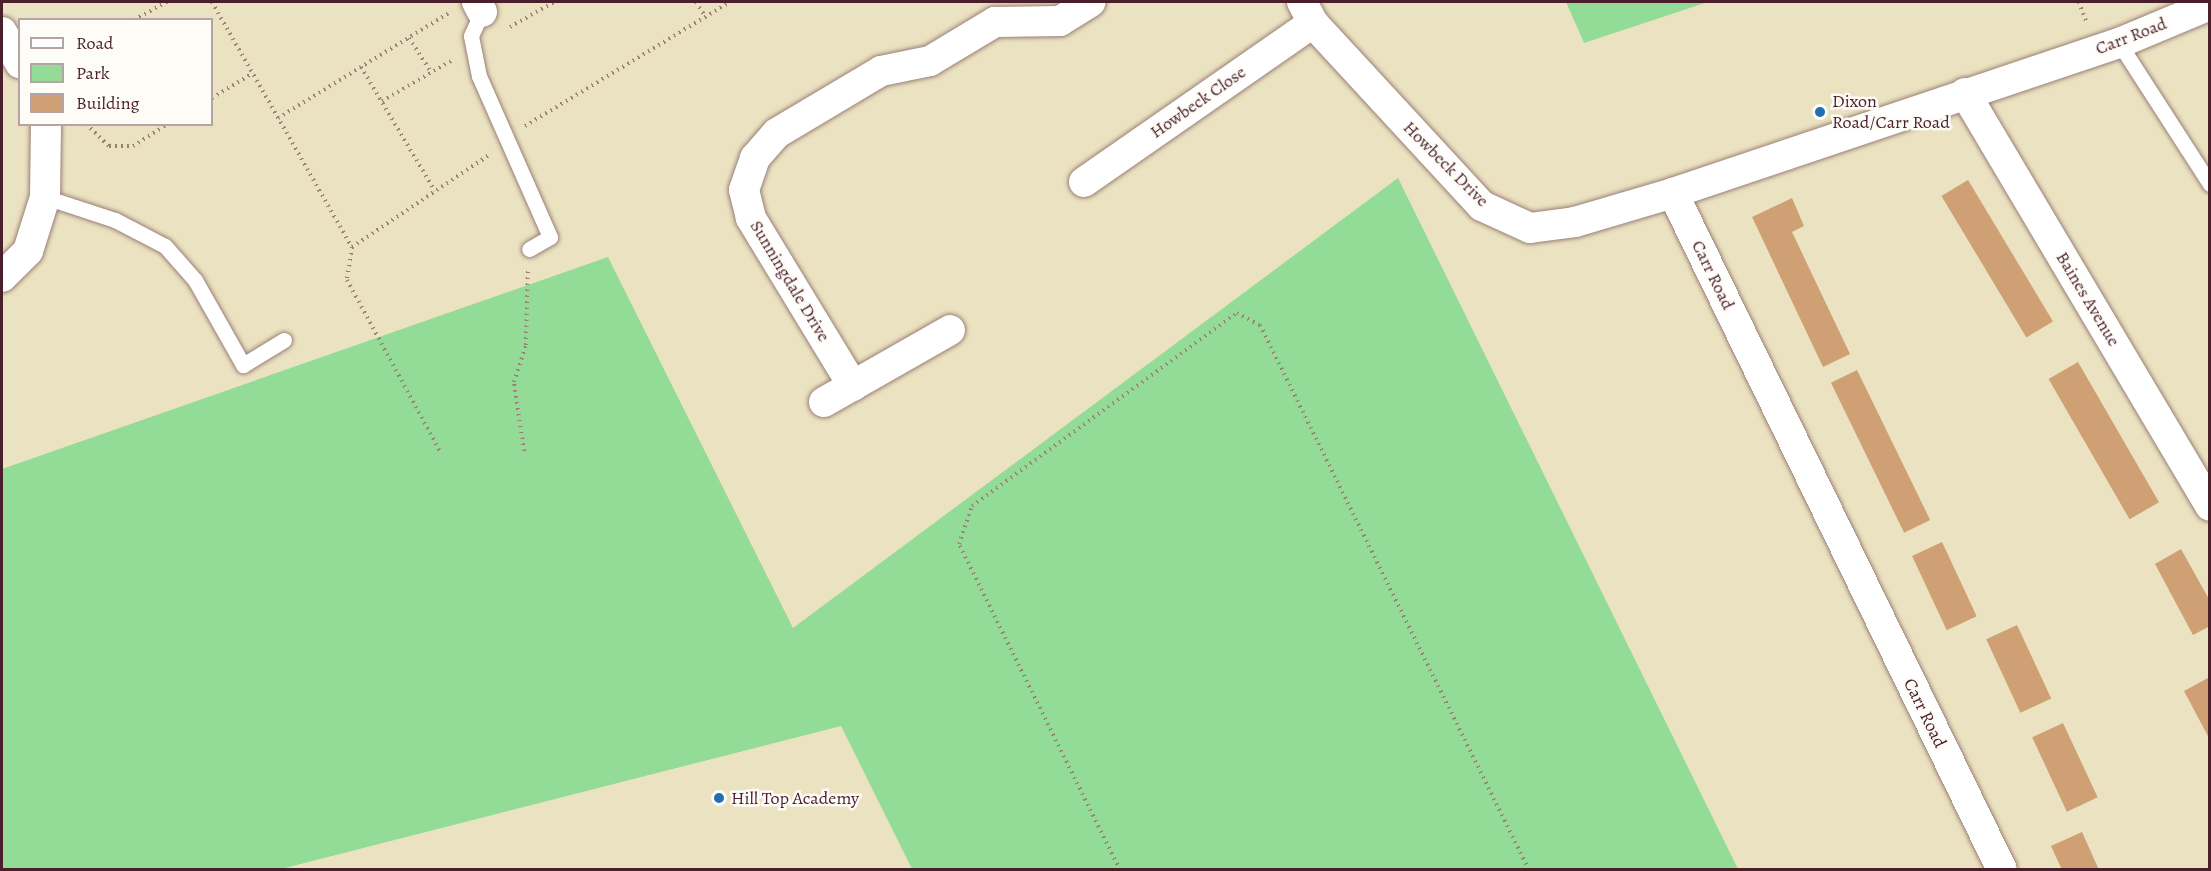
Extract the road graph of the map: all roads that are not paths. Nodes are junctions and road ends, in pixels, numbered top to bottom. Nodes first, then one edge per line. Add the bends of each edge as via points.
1 (1091, 2) edge
2 (2210, 5) edge
3 (472, 7) edge
4 (1307, 12) edge
5 (2, 32) edge
6 (2119, 43) junction
7 (18, 60) edge
8 (1965, 93) junction
9 (46, 126) edge
10 (1084, 182) dead end
11 (2210, 184) edge
12 (1673, 193) junction
13 (45, 197) junction
14 (529, 249) road end
15 (2, 277) edge
16 (950, 330) dead end
17 (284, 340) dead end
18 (853, 386) junction
19 (824, 402) dead end
20 (2210, 506) edge
21 (2002, 870) edge

1 - 18 street, Sunningdale Drive via 1060,21 995,22 930,61 881,71 777,133 755,158 744,190 751,218
2 - 6 street, Carr Road
3 - 14 lane via 471,36 479,76 550,237
4 - 10 street, Howbeck Close
4 - 12 street, Howbeck Drive via 1482,206 1530,228 1575,222
5 - 7 street
6 - 8 street, Carr Road
6 - 11 lane
8 - 12 street, Carr Road
8 - 20 street, Baines Avenue
9 - 13 street
12 - 21 street, Carr Road
13 - 15 street via 28,251
13 - 17 lane via 115,220 165,246 195,280 243,365
16 - 18 street
18 - 19 street

